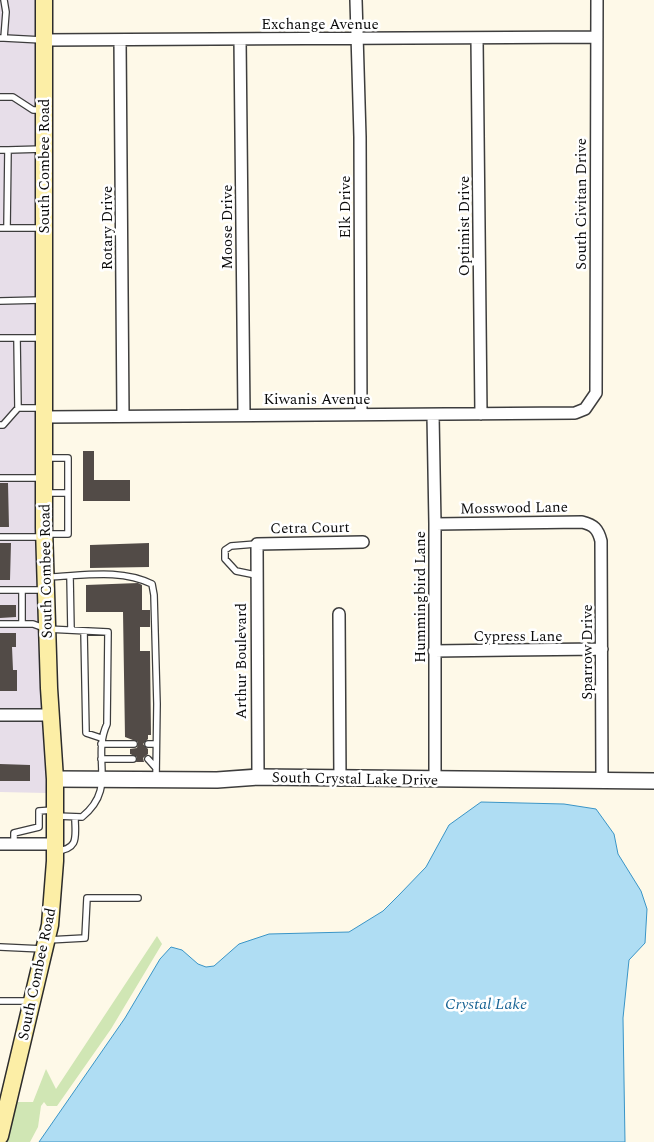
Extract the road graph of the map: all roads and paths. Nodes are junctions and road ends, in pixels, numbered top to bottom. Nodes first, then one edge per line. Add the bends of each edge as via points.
1 (4, 0) edge
2 (44, 0) edge
3 (356, 0) edge
4 (597, 0) edge
5 (596, 37) junction
6 (2, 38) edge
7 (356, 38) junction
8 (477, 39) junction
9 (44, 40) junction
10 (120, 40) junction
11 (240, 40) junction
12 (0, 97) edge
13 (44, 109) junction
14 (44, 149) junction
15 (0, 150) edge
16 (8, 150) junction
17 (3, 228) edge
18 (44, 228) junction
19 (44, 300) junction
20 (0, 301) edge
21 (0, 338) edge
22 (17, 338) junction
23 (44, 338) junction
24 (588, 407) joint
25 (18, 408) junction
26 (45, 412) junction
27 (244, 414) junction
28 (361, 414) junction
29 (481, 414) junction
30 (433, 415) junction
31 (123, 416) junction
32 (0, 425) edge
33 (44, 458) junction
34 (0, 478) edge
35 (44, 485) junction
36 (68, 492) junction
37 (435, 524) junction
38 (593, 526) joint
39 (44, 536) junction
40 (0, 537) edge
41 (363, 542) dead end
42 (257, 544) junction
43 (256, 575) junction
44 (70, 576) junction
45 (46, 584) junction
46 (0, 590) edge
47 (22, 590) junction
48 (339, 614) dead end
49 (0, 624) edge
50 (22, 624) junction
51 (47, 629) junction
52 (71, 630) junction
53 (84, 631) junction
54 (602, 649) junction
55 (434, 651) junction
56 (0, 715) edge
57 (50, 715) junction
58 (101, 738) junction
59 (101, 744) junction
60 (134, 744) dead end
61 (148, 744) dead end
62 (156, 744) junction
63 (101, 759) junction
64 (133, 759) dead end
65 (148, 759) dead end
66 (156, 774) junction
67 (258, 778) junction
68 (55, 779) junction
69 (102, 780) junction
70 (340, 780) junction
71 (435, 780) junction
72 (602, 781) junction
73 (654, 781) edge
74 (55, 813) junction
75 (75, 817) junction
76 (0, 844) edge
77 (14, 844) junction
78 (55, 848) junction
79 (138, 898) dead end
80 (46, 944) junction
81 (0, 948) edge
82 (0, 1001) edge
83 (33, 1001) junction
84 (6, 1089) edge
85 (0, 1136) edge

1 - 6 lane via 6,12
2 - 9 main road, South Combee Road
3 - 7 street, Elk Drive
4 - 5 street, South Civitan Drive
5 - 8 street, Exchange Avenue
5 - 24 street, South Civitan Drive via 596,392
6 - 9 lane
7 - 8 street, Exchange Avenue
7 - 11 street, Exchange Avenue
7 - 28 street, Elk Drive via 359,52
8 - 29 street, Optimist Drive
9 - 10 street, Exchange Avenue
9 - 13 main road, South Combee Road
10 - 11 street, Exchange Avenue
10 - 31 street, Rotary Drive
11 - 27 street, Moose Drive
12 - 13 lane via 13,97 34,110
13 - 14 main road, South Combee Road
14 - 16 lane
14 - 18 main road, South Combee Road
15 - 16 lane
16 - 17 lane
17 - 18 lane
18 - 19 main road, South Combee Road
19 - 20 lane
19 - 23 main road, South Combee Road
21 - 22 lane
22 - 23 lane
22 - 25 lane
23 - 26 main road, South Combee Road
24 - 29 street, Kiwanis Avenue via 575,413
25 - 26 lane
25 - 32 lane
26 - 31 street, Kiwanis Avenue
26 - 33 main road, South Combee Road
27 - 28 street, Kiwanis Avenue
27 - 31 street, Kiwanis Avenue
28 - 30 street, Kiwanis Avenue
29 - 30 street, Kiwanis Avenue
30 - 37 street, Hummingbird Lane
33 - 35 main road, South Combee Road
33 - 36 lane via 68,458
34 - 35 lane
35 - 36 lane
35 - 39 main road, South Combee Road
36 - 39 lane via 68,534
37 - 38 street, Mosswood Lane via 582,522
37 - 55 street, Hummingbird Lane
38 - 54 street, Sparrow Drive via 601,541
39 - 40 lane
39 - 45 main road, South Combee Road
41 - 42 street, Cetra Court
42 - 43 street, Arthur Boulevard
42 - 43 lane via 232,546 226,550 224,559 236,572
43 - 67 street, Arthur Boulevard
44 - 45 lane
44 - 52 lane
44 - 62 lane via 137,576 152,584
45 - 47 lane
45 - 51 main road, South Combee Road
46 - 47 lane
47 - 50 lane
48 - 70 street
49 - 50 lane
50 - 51 lane
51 - 52 lane
51 - 57 main road, South Combee Road
52 - 53 lane
53 - 58 lane via 86,733
53 - 58 lane via 108,632 107,724
54 - 55 street, Cypress Lane
54 - 72 street, Sparrow Drive
55 - 71 street, Hummingbird Lane
56 - 57 street
57 - 68 main road, South Combee Road
58 - 59 lane
59 - 60 lane
59 - 63 lane
61 - 62 lane
62 - 66 lane
63 - 64 lane
63 - 69 lane
65 - 66 lane
66 - 67 street, South Crystal Lake Drive
66 - 69 street, South Crystal Lake Drive
67 - 70 street, South Crystal Lake Drive
68 - 69 street, South Crystal Lake Drive
68 - 74 main road, South Combee Road
69 - 75 lane via 97,803 82,817
70 - 71 street, South Crystal Lake Drive
71 - 72 street, South Crystal Lake Drive
72 - 73 street, South Crystal Lake Drive
74 - 75 lane
74 - 77 lane via 39,810 39,827 14,834
74 - 78 main road, South Combee Road
75 - 78 lane via 75,842 72,846
76 - 77 street
77 - 78 street
78 - 80 main road, South Combee Road
79 - 80 lane via 87,898 85,938
80 - 81 lane
80 - 83 main road, South Combee Road
82 - 83 lane
83 - 84 main road, South Combee Road
84 - 85 main road, South Combee Road

